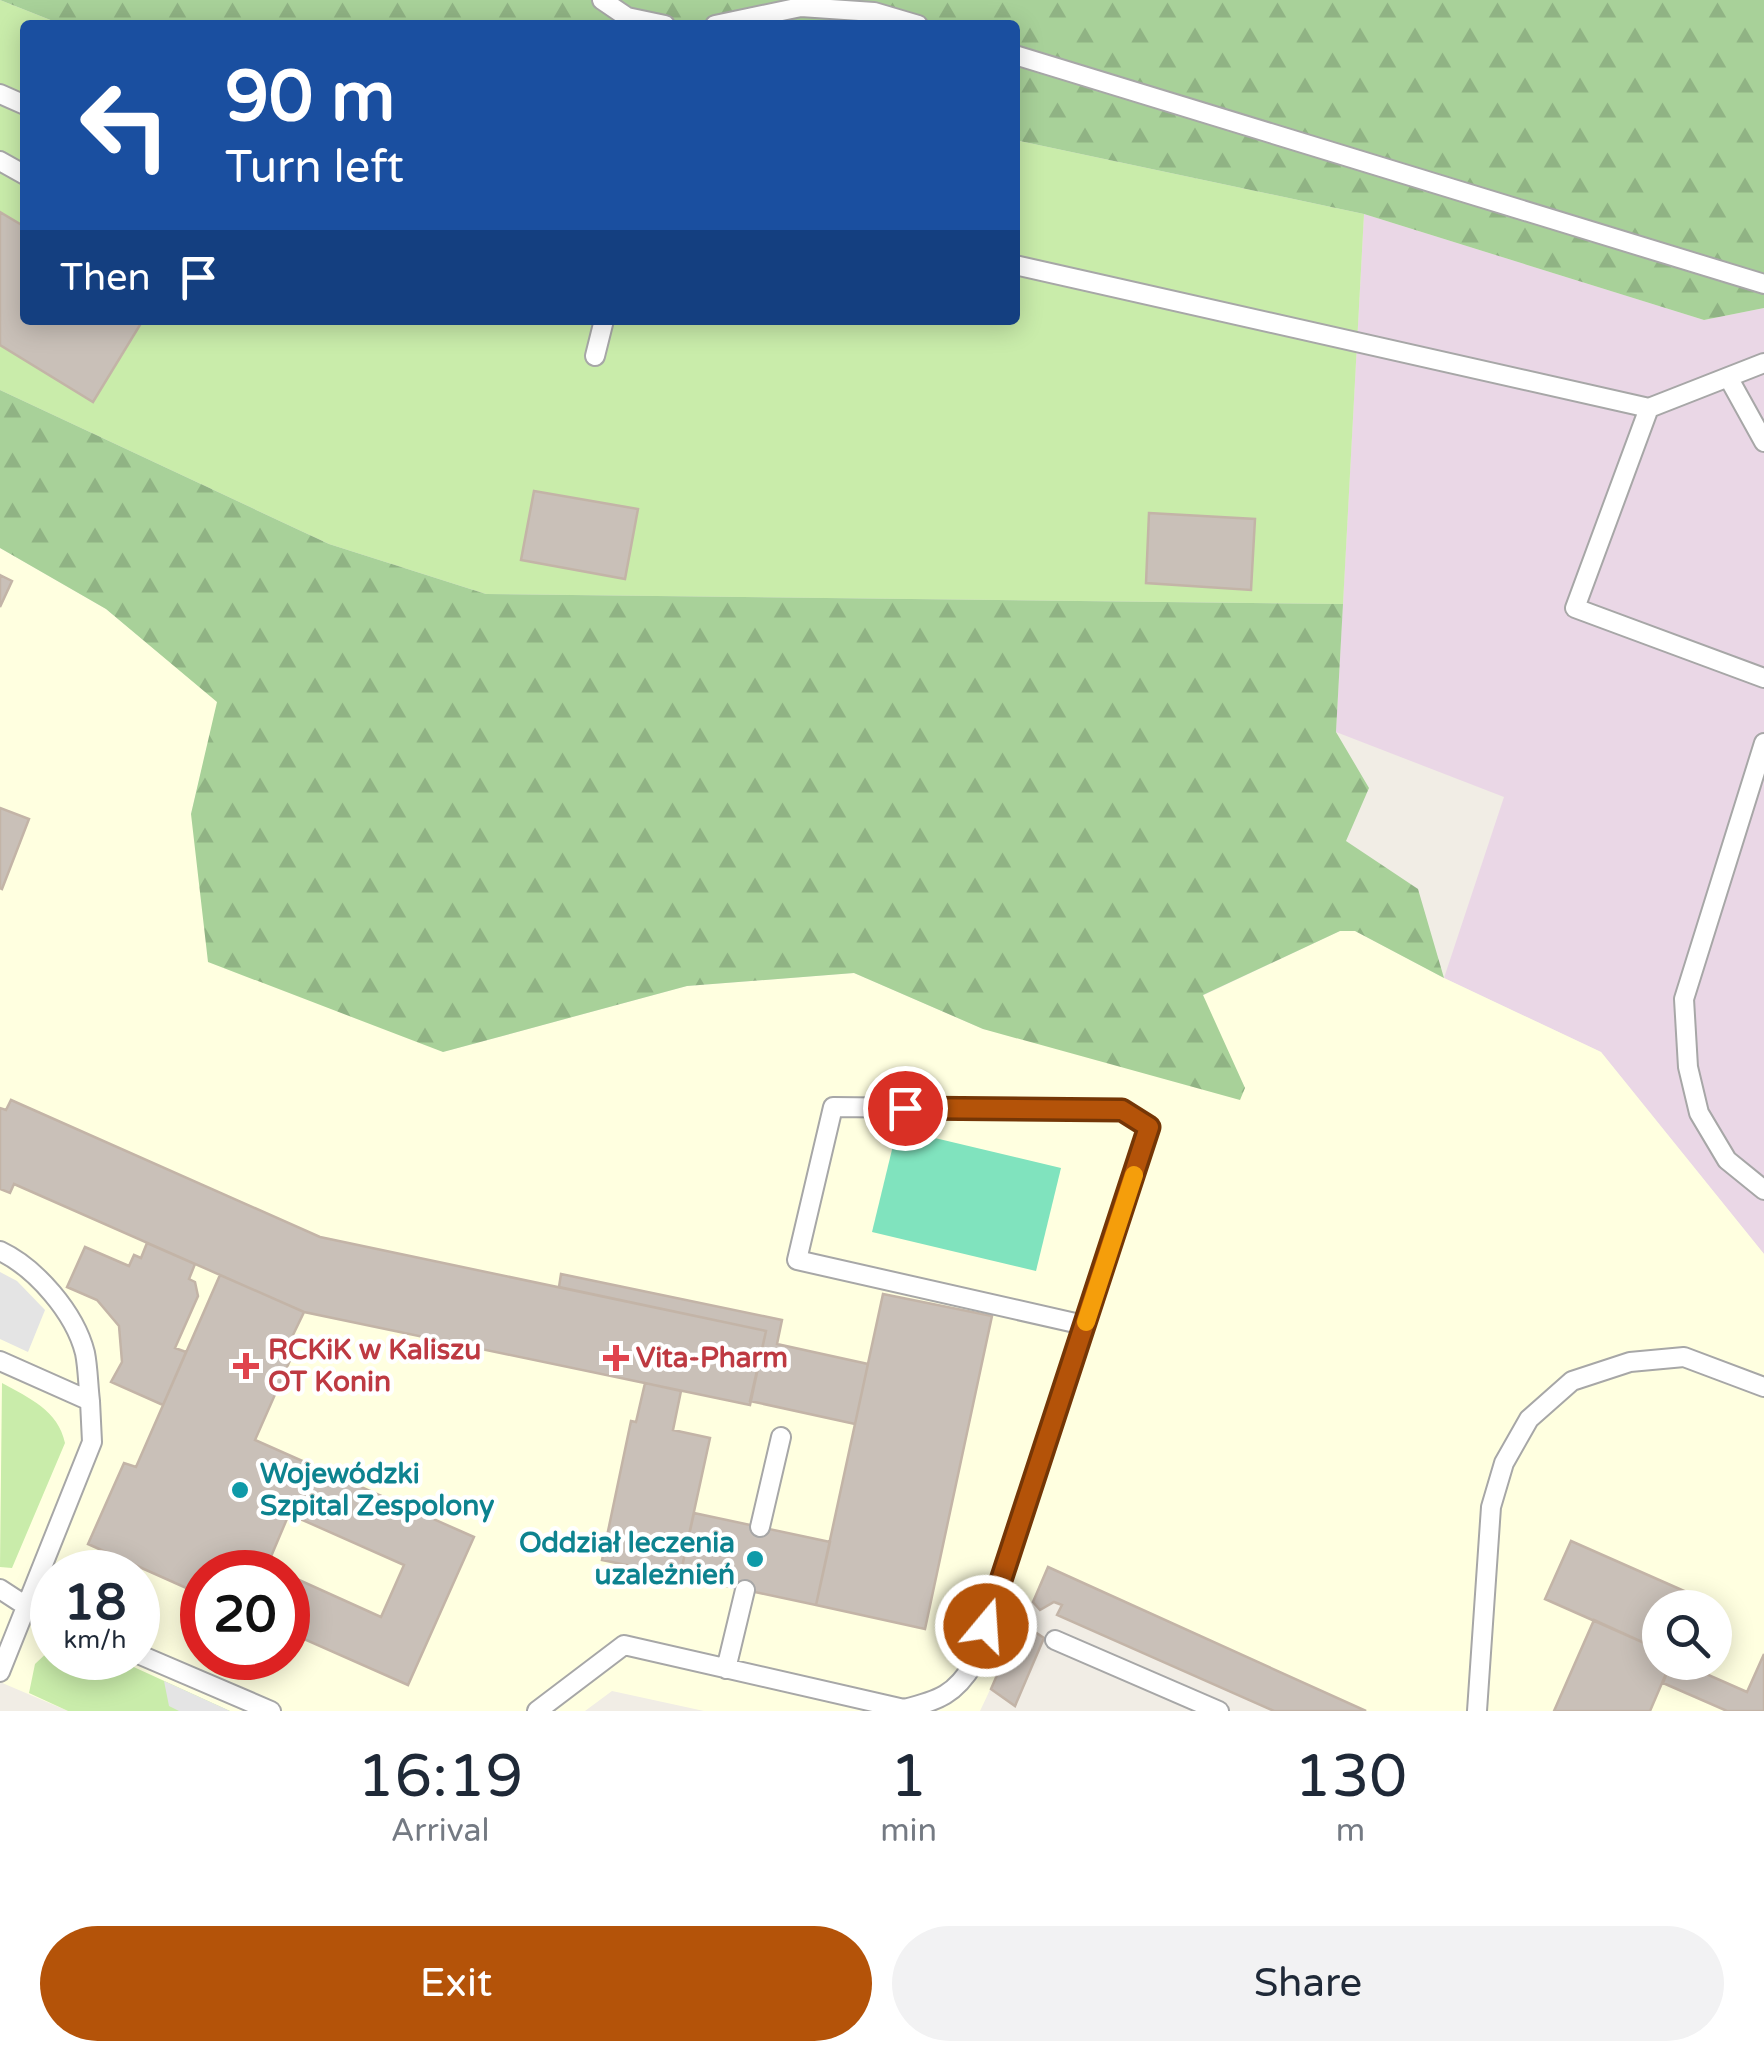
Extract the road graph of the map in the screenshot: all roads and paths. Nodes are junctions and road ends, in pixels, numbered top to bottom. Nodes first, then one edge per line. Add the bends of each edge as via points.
1 (602, 0) edge
2 (638, 20) edge
3 (739, 20) edge
4 (901, 20) edge
5 (1020, 57) edge
6 (1020, 266) edge
7 (1764, 284) edge
8 (603, 325) edge
9 (595, 356) dead end
10 (1764, 363) edge
11 (1728, 377) junction
12 (1649, 408) junction
13 (1764, 442) edge
14 (1764, 678) edge
15 (1764, 743) edge
16 (1764, 1190) edge
17 (0, 1251) edge
18 (1084, 1326) junction
19 (0, 1361) edge
20 (1764, 1386) edge
21 (90, 1401) junction
22 (781, 1437) dead end
23 (760, 1527) dead end
24 (0, 1589) edge
25 (745, 1590) dead end
26 (26, 1606) junction
27 (30, 1608) edge
28 (1055, 1640) dead end
29 (160, 1663) edge
30 (726, 1669) junction
31 (0, 1672) edge
32 (271, 1711) edge
33 (537, 1711) edge
34 (1219, 1711) edge
35 (1477, 1711) edge

1 - 2 lane
3 - 4 lane via 801,7
5 - 7 lane
6 - 12 lane
8 - 9 lane
10 - 11 lane
11 - 12 lane
11 - 13 lane
12 - 14 lane via 1576,608
15 - 16 lane via 1684,999 1688,1068 1700,1113 1727,1160
17 - 21 lane via 21,1261 68,1314 84,1352
18 - 18 lane via 1149,1127 1122,1110 832,1108 798,1260
18 - 30 lane via 974,1663 961,1685 904,1709
19 - 21 lane
20 - 35 lane via 1684,1356 1630,1362 1572,1381 1530,1419 1504,1462 1491,1507
21 - 26 lane via 92,1442
22 - 23 lane
24 - 26 lane
25 - 30 lane
26 - 27 lane
26 - 31 lane
28 - 34 lane
29 - 32 lane
30 - 33 lane via 624,1645

